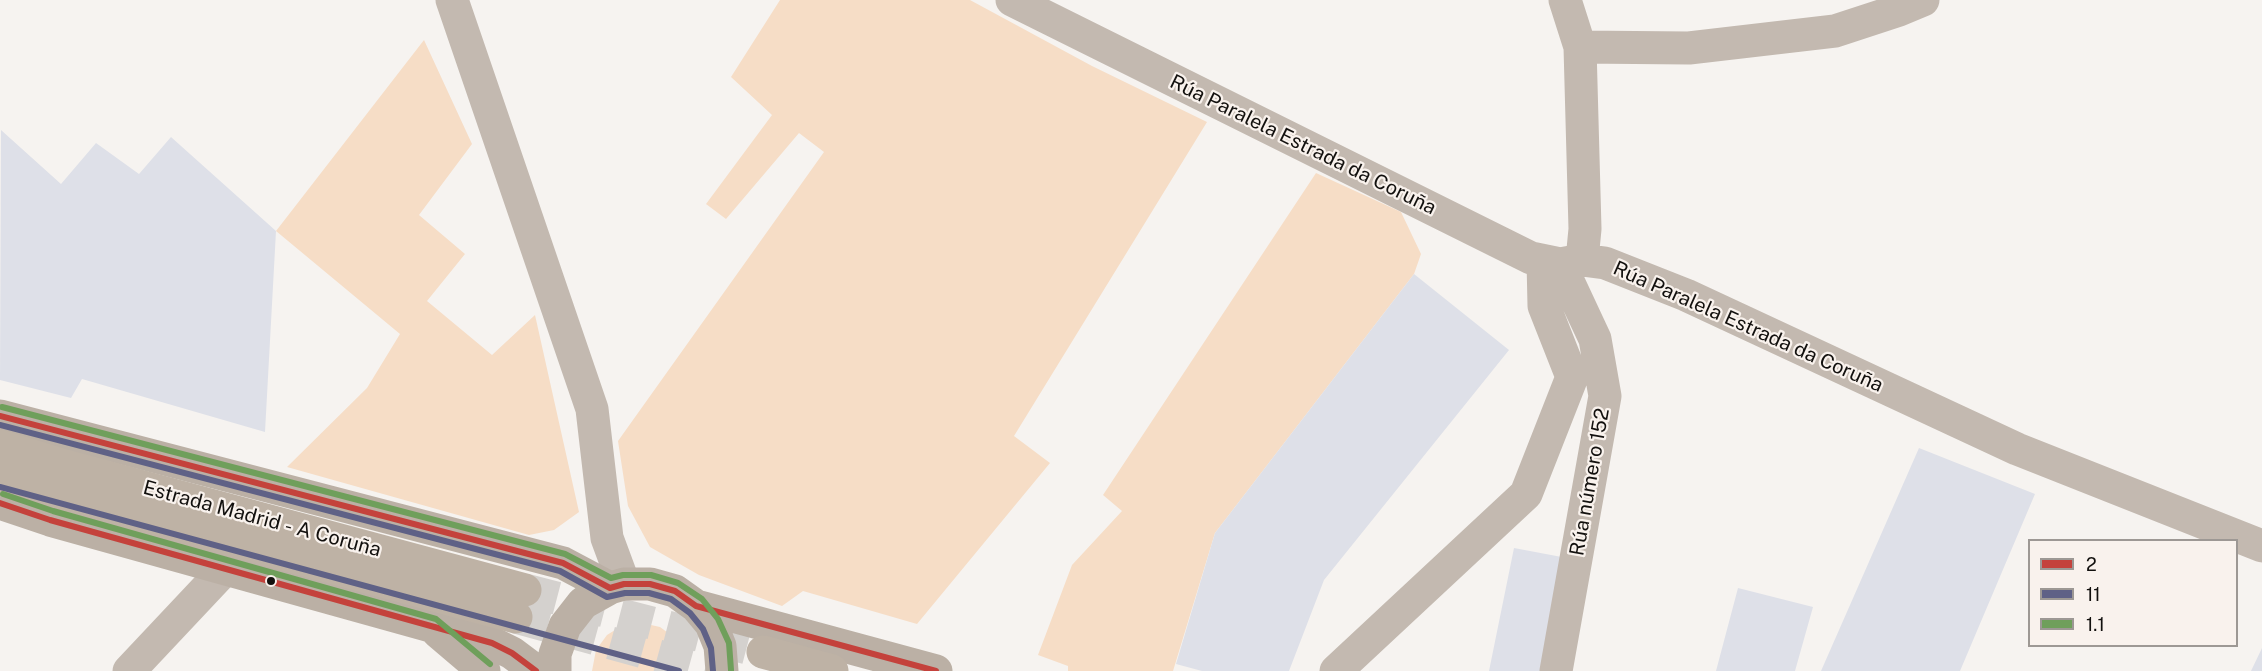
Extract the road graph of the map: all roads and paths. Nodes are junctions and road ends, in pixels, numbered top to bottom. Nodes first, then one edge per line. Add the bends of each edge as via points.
1 (452, 0) edge
2 (1012, 0) edge
3 (1565, 0) edge
4 (1923, 0) edge
5 (1580, 46) junction
6 (1562, 262) junction
7 (0, 416) edge
8 (0, 446) edge
9 (0, 478) edge
10 (0, 503) edge
11 (2262, 546) edge
12 (225, 569) junction
13 (617, 586) junction
14 (696, 606) junction
15 (433, 627) junction
16 (764, 652) tunnel mouth
17 (129, 671) edge
18 (484, 671) edge
19 (536, 671) edge
20 (555, 671) edge
21 (722, 671) edge
22 (832, 671) edge
23 (936, 671) edge
24 (1336, 671) edge
25 (1556, 671) edge

1 - 13 street via 592,409 607,538
2 - 6 street, Rúa Paralela Estrada da Coruña via 1531,258
3 - 5 street
4 - 5 street via 1835,31 1689,48
5 - 6 street via 1585,229
6 - 11 street, Rúa Paralela Estrada da Coruña via 1605,263 1686,295 2017,449
6 - 24 street via 1544,306 1572,377 1526,494
6 - 25 street, Rúa número 152 via 1595,339 1605,396
7 - 13 main road via 563,563
8 - 9 highway, Estrada Madrid - A Coruña via 520,604
10 - 12 main road
12 - 15 main road
12 - 17 street
13 - 14 main road via 650,584 675,591
13 - 20 main road via 583,603 565,626 555,654
14 - 21 main road via 711,624 720,646
14 - 23 main road
15 - 18 main road
15 - 19 main road via 492,643
16 - 22 highway

